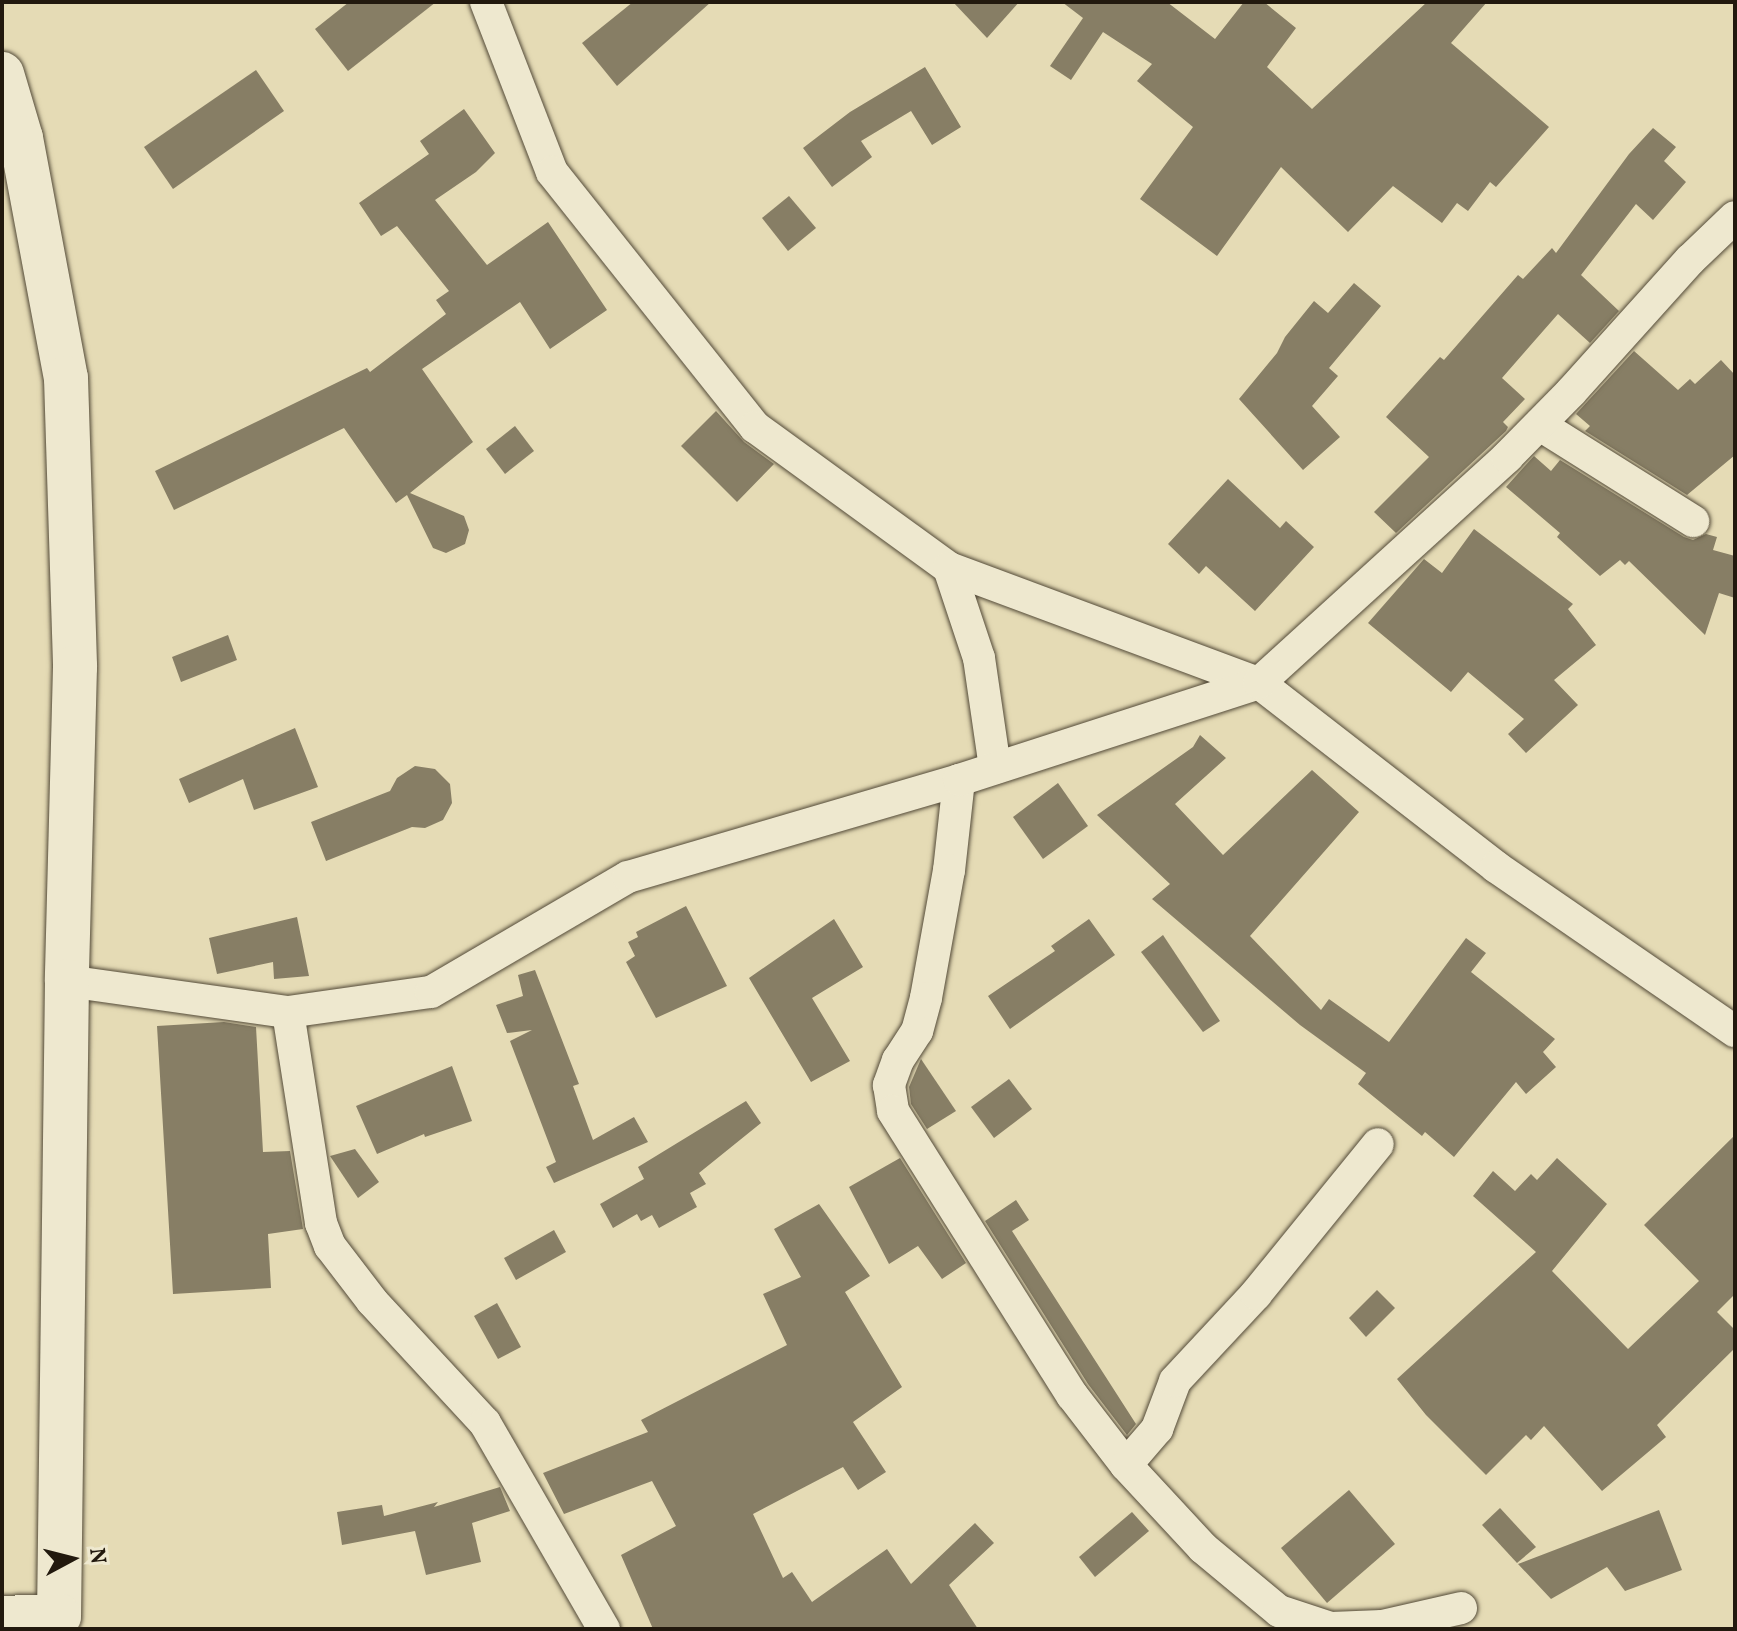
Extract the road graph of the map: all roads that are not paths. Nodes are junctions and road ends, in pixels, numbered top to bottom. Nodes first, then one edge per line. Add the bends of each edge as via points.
1 (473, 2) edge
2 (486, 2) edge
3 (495, 33) junction
4 (2, 74) edge
5 (1735, 217) edge
6 (1540, 425) junction
7 (1693, 521) dead end
8 (949, 568) junction
9 (1259, 683) junction
10 (995, 768) junction
11 (959, 780) junction
12 (67, 981) junction
13 (288, 1012) junction
14 (1735, 1031) edge
15 (1378, 1144) dead end
16 (1126, 1465) junction
17 (1461, 1608) dead end
18 (2, 1618) edge
19 (58, 1622) edge
20 (604, 1629) edge

1 - 3 street
2 - 3 street
3 - 8 street via 552,172 755,427
4 - 12 street via 21,138 66,378 75,667
5 - 6 street
6 - 7 street
6 - 9 street
8 - 9 street
8 - 10 street via 979,658
9 - 10 street
9 - 14 street via 1496,867
10 - 11 street
11 - 13 street via 628,877 431,992
11 - 16 street via 926,998 917,1031 889,1085 893,1111 1072,1395
12 - 13 street
12 - 19 street
13 - 20 street via 321,1223 330,1246 372,1301 485,1423
15 - 16 street via 1256,1294 1175,1381 1157,1429
16 - 17 street via 1203,1548 1279,1611 1331,1628 1382,1626
18 - 19 street

